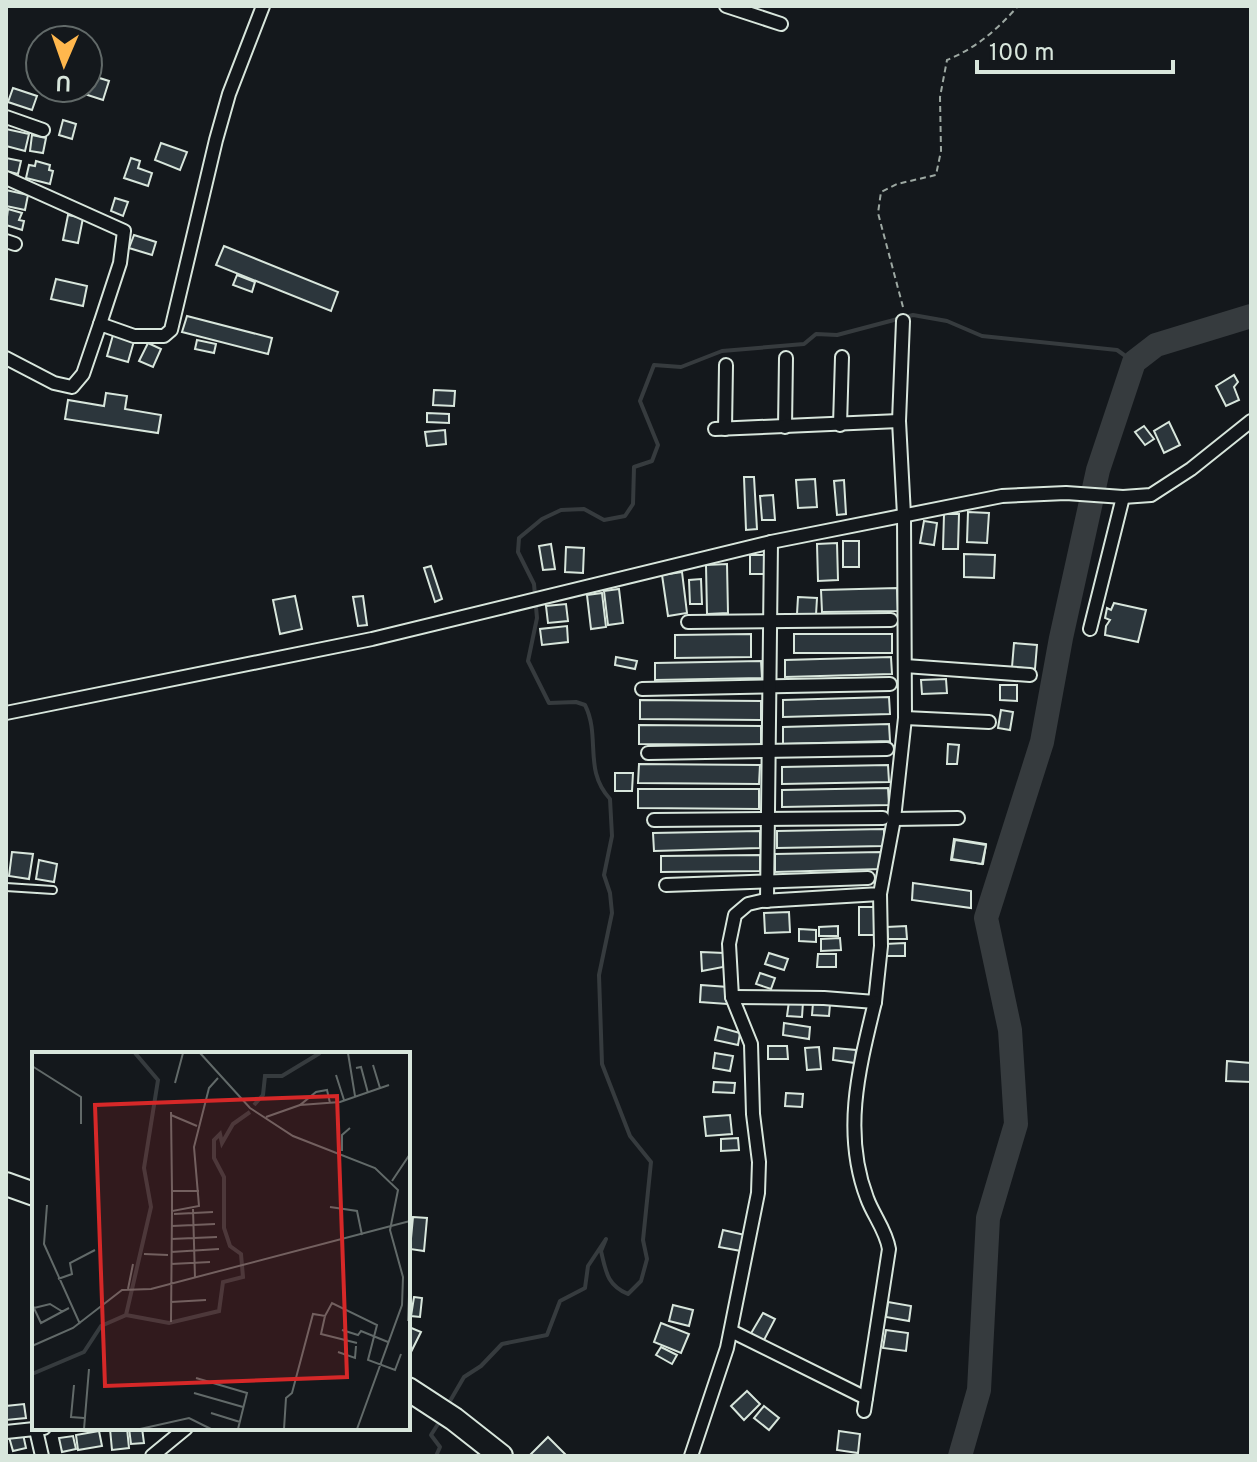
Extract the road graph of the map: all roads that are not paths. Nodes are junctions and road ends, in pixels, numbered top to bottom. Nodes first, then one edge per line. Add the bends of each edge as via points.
1 (263, 6) edge
2 (726, 6) edge
3 (781, 24) dead end
4 (6, 117) edge
5 (43, 130) dead end
6 (6, 178) edge
7 (903, 321) dead end
8 (100, 324) junction
9 (842, 357) dead end
10 (6, 358) edge
11 (786, 358) dead end
12 (726, 365) dead end
13 (899, 421) junction
14 (1251, 421) edge
15 (840, 425) junction
16 (785, 427) junction
17 (1123, 497) junction
18 (904, 515) junction
19 (771, 542) junction
20 (891, 620) dead end
21 (688, 622) dead end
22 (770, 622) junction
23 (1090, 629) dead end
24 (905, 666) junction
25 (1030, 675) dead end
26 (890, 684) dead end
27 (770, 687) junction
28 (642, 689) dead end
29 (6, 713) edge
30 (905, 718) junction
31 (989, 722) dead end
32 (887, 749) dead end
33 (769, 751) junction
34 (648, 753) dead end
35 (888, 818) junction
36 (958, 818) dead end
37 (768, 819) junction
38 (654, 820) dead end
39 (868, 878) dead end
40 (767, 882) junction
41 (666, 885) dead end
42 (6, 887) edge
43 (53, 890) dead end
44 (880, 894) junction
45 (767, 901) junction
46 (732, 997) junction
47 (875, 1002) junction
48 (6, 1184) edge
49 (32, 1193) edge
50 (731, 1331) junction
51 (410, 1390) edge
52 (32, 1430) edge
53 (40, 1430) edge
54 (184, 1430) edge
55 (6, 1432) edge
56 (42, 1456) edge
57 (152, 1456) edge
58 (501, 1456) edge
59 (691, 1456) edge

1 - 8 street via 229,94 171,330 164,336 134,336
2 - 3 street
4 - 5 street
6 - 8 street via 124,231 120,263
7 - 13 street
8 - 10 street via 83,374 72,387
9 - 15 street
11 - 16 street
12 - 16 street via 720,429
13 - 15 street
13 - 18 street
14 - 17 street via 1151,495
15 - 16 street
17 - 18 street via 1002,496
17 - 23 street
18 - 19 street
18 - 24 street
19 - 22 street
19 - 29 street via 372,639
20 - 22 street
21 - 22 street
22 - 27 street
24 - 25 street
24 - 30 street
26 - 27 street
27 - 28 street
27 - 33 street
30 - 31 street
30 - 35 street
32 - 33 street
33 - 34 street
33 - 37 street
35 - 36 street
35 - 37 street
35 - 44 street
37 - 38 street
37 - 40 street
39 - 40 street
40 - 41 street
40 - 45 street
42 - 43 lane
44 - 45 street
44 - 47 street
45 - 46 street via 748,904 732,923
46 - 47 street
46 - 50 street via 751,1044 759,1162 757,1204
47 - 50 street via 861,1061 853,1142 867,1198 889,1249 865,1404
48 - 49 highway
50 - 59 street
51 - 58 highway
52 - 55 street
53 - 56 street
54 - 57 street

